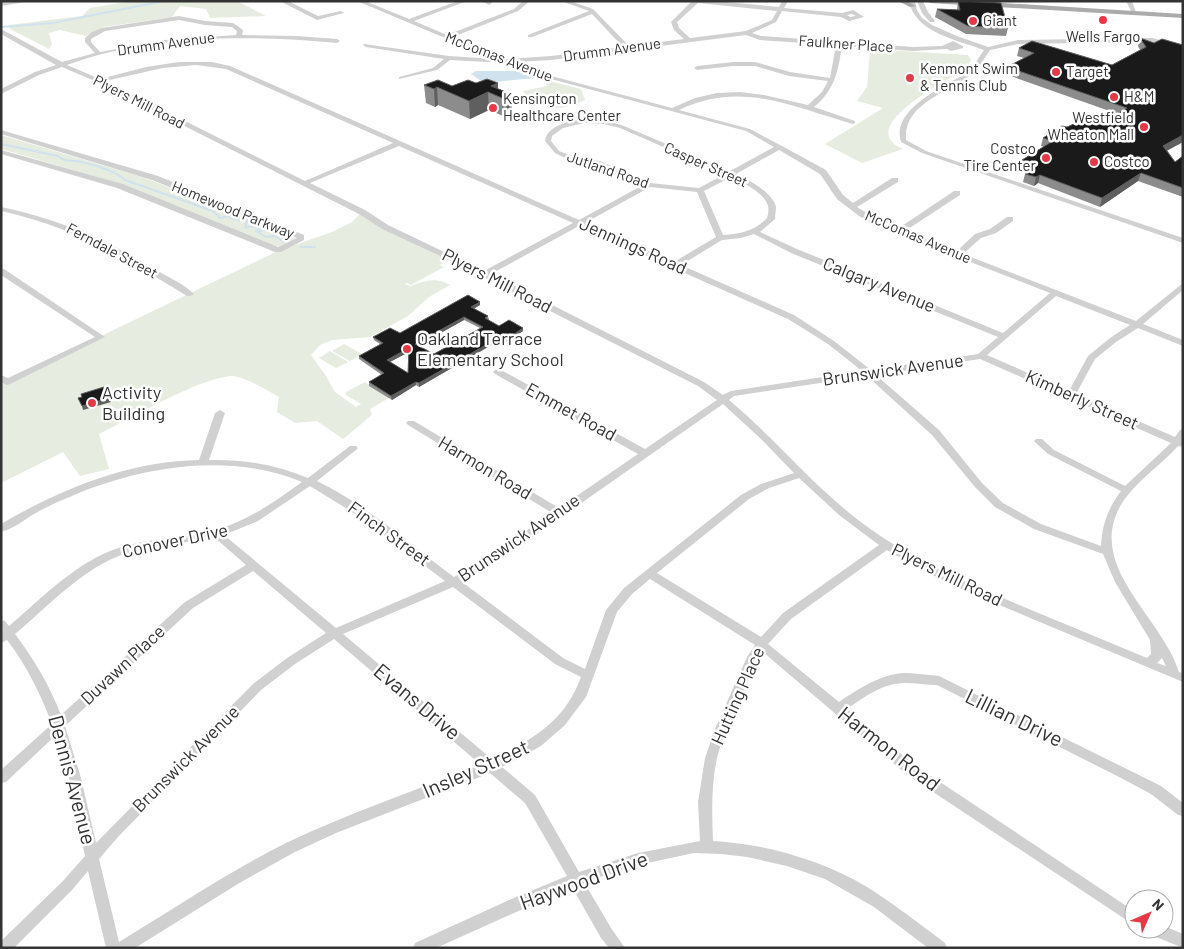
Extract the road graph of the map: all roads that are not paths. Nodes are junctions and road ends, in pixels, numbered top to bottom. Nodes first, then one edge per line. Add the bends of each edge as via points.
1 (29, 1) edge
2 (283, 1) edge
3 (374, 1) edge
4 (464, 1) edge
5 (527, 1) edge
6 (564, 1) edge
7 (696, 1) edge
8 (785, 1) edge
9 (901, 1) edge
10 (930, 1) edge
11 (984, 1) edge
12 (1129, 1) edge
13 (936, 2) edge
14 (912, 3) edge
15 (920, 3) edge
16 (1, 4) edge
17 (361, 4) edge
18 (1019, 4) edge
19 (780, 10) junction
20 (593, 12) junction
21 (1134, 12) junction
22 (1183, 12) edge
23 (341, 13) dead end
24 (842, 15) dead end
25 (1183, 16) edge
26 (408, 21) junction
27 (747, 33) junction
28 (3, 35) edge
29 (239, 36) junction
30 (447, 36) junction
31 (530, 36) dead end
32 (688, 40) junction
33 (337, 41) dead end
34 (839, 44) junction
35 (366, 45) dead end
36 (627, 48) junction
37 (946, 48) dead end
38 (990, 48) junction
39 (1183, 48) edge
40 (99, 54) junction
41 (449, 58) junction
42 (507, 61) junction
43 (64, 64) junction
44 (697, 68) dead end
45 (401, 78) dead end
46 (833, 80) junction
47 (99, 81) junction
48 (1, 92) edge
49 (809, 107) junction
50 (676, 109) junction
51 (595, 121) joint
52 (853, 122) dead end
53 (1, 132) edge
54 (399, 143) junction
55 (780, 147) junction
56 (1, 152) edge
57 (731, 173) junction
58 (895, 180) dead end
59 (303, 184) junction
60 (649, 185) junction
61 (700, 190) junction
62 (957, 193) dead end
63 (852, 207) junction
64 (1, 209) edge
65 (1010, 219) dead end
66 (579, 223) junction
67 (900, 231) junction
68 (755, 232) junction
69 (720, 238) junction
70 (1183, 241) edge
71 (958, 254) junction
72 (676, 265) junction
73 (1, 271) edge
74 (485, 274) junction
75 (1183, 285) edge
76 (190, 294) dead end
77 (1055, 294) junction
78 (1137, 326) junction
79 (1003, 336) junction
80 (1183, 343) edge
81 (982, 356) junction
82 (498, 372) dead end
83 (870, 373) junction
84 (4, 380) edge
85 (1071, 396) junction
86 (725, 399) junction
87 (220, 413) dead end
88 (411, 423) dead end
89 (1181, 440) edge
90 (1039, 441) dead end
91 (352, 448) dead end
92 (644, 453) junction
93 (203, 463) junction
94 (801, 474) junction
95 (309, 481) junction
96 (1126, 490) junction
97 (559, 512) junction
98 (1, 529) edge
99 (217, 534) junction
100 (886, 546) junction
101 (1107, 552) junction
102 (254, 565) junction
103 (649, 573) junction
104 (454, 582) junction
105 (4, 632) edge
106 (335, 633) junction
107 (1156, 640) junction
108 (761, 643) junction
109 (1148, 664) junction
110 (589, 676) junction
111 (1178, 676) edge
112 (838, 709) junction
113 (60, 724) junction
114 (493, 766) junction
115 (1, 778) edge
116 (1183, 811) edge
117 (707, 846) junction
118 (92, 857) junction
119 (574, 880) junction
120 (1124, 912) edge
121 (4, 948) edge
122 (113, 948) edge
123 (122, 948) edge
124 (420, 948) edge
125 (618, 948) edge
126 (940, 948) edge

1 - 16 street
2 - 23 street via 317,18
3 - 17 street
4 - 26 street
5 - 30 street via 516,10
6 - 20 street
7 - 19 street
7 - 32 street via 674,22 676,29
8 - 19 street, Drumm Avenue
9 - 14 main road
10 - 13 main road
11 - 18 main road
12 - 21 street
13 - 15 main road
13 - 18 main road
14 - 38 street via 921,20 929,26
15 - 38 street via 930,20 938,26
17 - 26 street, McComas Avenue
18 - 21 main road
19 - 24 street
19 - 27 street, Drumm Avenue via 770,24
20 - 31 street
20 - 36 street
21 - 22 main road
21 - 25 main road
26 - 30 street, McComas Avenue
27 - 32 street, Drumm Avenue
27 - 34 street, Faulkner Place via 760,38
28 - 43 street, Plyers Mill Road
29 - 33 street, Drumm Avenue
29 - 40 street, Drumm Avenue via 185,40
29 - 40 street via 240,30 233,25 176,18 94,33 88,42
30 - 42 street, McComas Avenue
32 - 36 street, Drumm Avenue
34 - 37 street, Faulkner Place via 925,50
34 - 46 street
35 - 41 street, Drumm Avenue
36 - 42 street, Drumm Avenue
38 - 39 street via 1037,41 1152,40
38 - 70 street via 970,73 912,110 902,124 900,135 903,141 924,152
40 - 43 street, Drumm Avenue
41 - 42 street, Drumm Avenue
41 - 45 street via 435,69
42 - 50 street, McComas Avenue via 552,78
43 - 47 street, Plyers Mill Road
43 - 48 street, Drumm Avenue
44 - 46 street via 755,64 799,76
46 - 49 street via 823,96
47 - 54 street, Jennings Road via 166,67 216,64
47 - 59 street, Plyers Mill Road
49 - 50 street via 740,94 698,99
49 - 52 street
50 - 55 street, McComas Avenue via 738,126
51 - 57 street, Casper Street via 622,127
51 - 60 street, Jutland Road via 562,126 549,135 548,142 565,156 597,163
53 - 56 street, Homewood Parkway via 155,178 301,237 278,250 120,186
54 - 59 street
54 - 66 street, Jennings Road
55 - 57 street
55 - 63 street, McComas Avenue via 823,172 840,198
57 - 61 street
57 - 68 street, Casper Street via 759,190 772,206 771,219
58 - 63 street
59 - 74 street, Plyers Mill Road
60 - 61 street, Jutland Road
60 - 66 street
61 - 69 street
62 - 67 street
63 - 67 street, McComas Avenue via 876,222
64 - 76 street, Ferndale Street via 73,228
65 - 71 street via 994,231 978,236
66 - 72 street, Jennings Road
66 - 74 street
67 - 71 street, McComas Avenue
68 - 69 street via 738,238
68 - 79 street, Calgary Avenue
69 - 72 street
71 - 77 street, McComas Avenue
72 - 83 street, Jennings Road via 818,332
73 - 84 street via 101,337
74 - 86 street, Plyers Mill Road via 669,367
75 - 78 street
77 - 78 street, McComas Avenue
77 - 79 street, Brunswick Avenue
78 - 80 street, McComas Avenue
78 - 85 street via 1091,358
79 - 81 street, Brunswick Avenue
81 - 83 street, Brunswick Avenue
81 - 85 street, Kimberly Street
82 - 92 street, Emmet Road
83 - 86 street, Brunswick Avenue via 737,393
83 - 101 street, Jennings Road via 929,426 999,505 1021,519
85 - 89 street, Kimberly Street
86 - 92 street, Brunswick Avenue
86 - 94 street, Plyers Mill Road
87 - 93 street
88 - 97 street, Harmon Road
89 - 96 street
90 - 96 street via 1051,452
91 - 95 street, Conover Drive
92 - 97 street, Brunswick Avenue
93 - 95 street, Finch Street via 264,468
93 - 98 street, Finch Street via 131,472 92,483 27,512
94 - 100 street, Plyers Mill Road via 843,514
94 - 103 street, Insley Street via 765,486 745,497
95 - 99 street, Conover Drive via 254,519
95 - 104 street, Finch Street via 358,510
96 - 101 street via 1112,513
97 - 104 street, Brunswick Avenue
99 - 102 street, Evans Drive
99 - 105 street, Conover Drive via 154,542 112,555 75,578
100 - 108 street, Hutting Place via 787,616
100 - 109 street, Plyers Mill Road via 952,581
101 - 107 street
102 - 106 street, Evans Drive
102 - 113 street, Duvawn Place via 189,605
103 - 108 street, Harmon Road
103 - 110 street, Insley Street via 612,610
104 - 106 street, Brunswick Avenue
104 - 110 street, Finch Street via 559,661
105 - 113 street, Dennis Avenue via 32,664
106 - 114 street, Evans Drive
106 - 118 street, Brunswick Avenue via 290,661 257,687
107 - 109 street via 1157,656
107 - 111 street
108 - 112 street, Harmon Road
108 - 117 street, Hutting Place via 711,758 704,802
109 - 111 street, Plyers Mill Road
110 - 114 street, Insley Street via 580,697 561,722 538,742
112 - 116 street, Lillian Drive via 885,682 903,678 939,681 1126,774 1156,790
112 - 120 street, Harmon Road via 911,770
113 - 115 street, Duvawn Place
113 - 118 street, Dennis Avenue
114 - 119 street, Evans Drive via 530,799
114 - 123 street, Insley Street via 290,848
117 - 119 street, Haywood Drive via 637,858
117 - 126 street, Haywood Drive via 760,854 812,868 871,898
118 - 121 street, Brunswick Avenue
118 - 122 street, Dennis Avenue
119 - 124 street, Haywood Drive
119 - 125 street, Evans Drive

